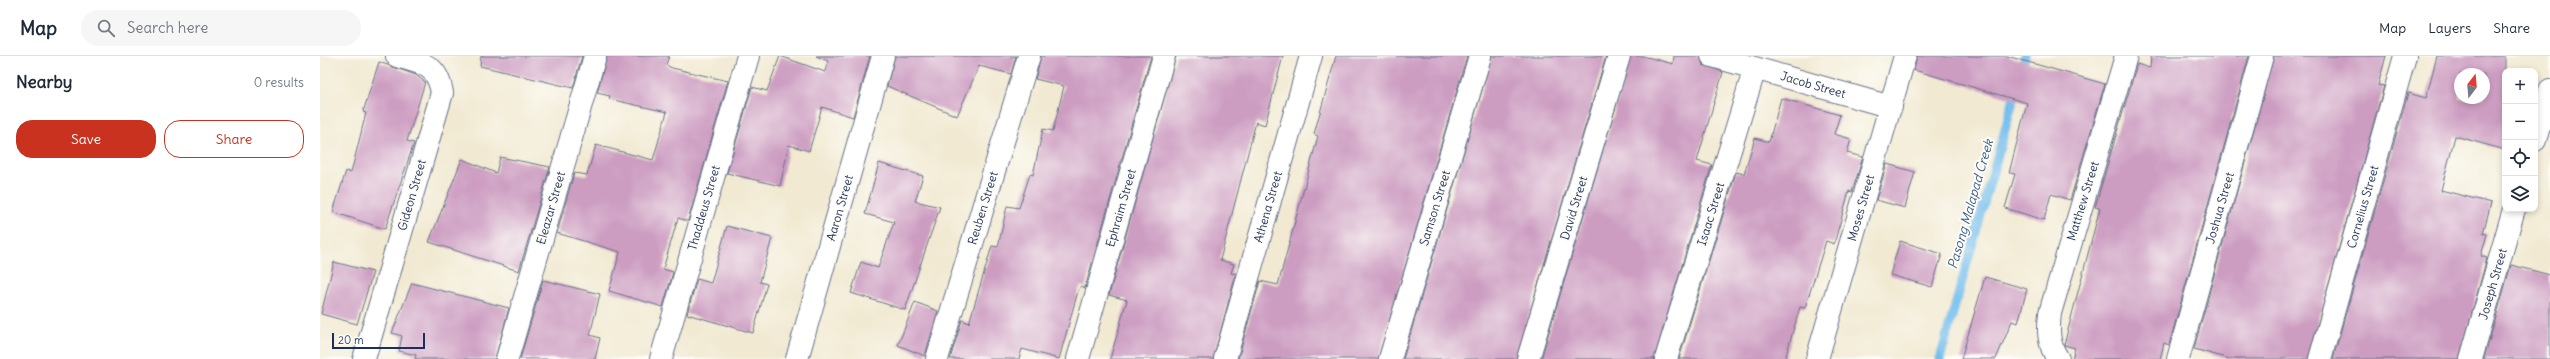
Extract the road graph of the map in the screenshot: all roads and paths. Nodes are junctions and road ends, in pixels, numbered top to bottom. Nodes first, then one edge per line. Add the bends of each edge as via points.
1 (397, 56) edge
2 (595, 56) edge
3 (748, 56) edge
4 (883, 56) edge
5 (1029, 56) edge
6 (1164, 56) edge
7 (1312, 56) edge
8 (1480, 56) edge
9 (1619, 56) edge
10 (1712, 56) edge
11 (1905, 56) edge
12 (2126, 56) edge
13 (2262, 56) edge
14 (2405, 56) edge
15 (1755, 68) junction
16 (2550, 90) edge
17 (1891, 107) junction
18 (2538, 130) edge
19 (2513, 212) edge
20 (2054, 353) edge
21 (364, 359) edge
22 (507, 359) edge
23 (661, 359) edge
24 (797, 359) edge
25 (937, 359) edge
26 (1078, 359) edge
27 (1225, 359) edge
28 (1390, 359) edge
29 (1528, 359) edge
30 (1666, 359) edge
31 (1817, 359) edge
32 (2178, 359) edge
33 (2320, 359) edge
34 (2471, 359) edge

1 - 21 street, Gideon Street via 430,66 440,79 442,93
2 - 22 street, Eleazar Street
3 - 23 street, Thaddeus Street
4 - 24 street, Aaron Street
5 - 25 street, Reuben Street
6 - 26 street, Ephraim Street
7 - 27 street, Athena Street
8 - 28 street, Samson Street
9 - 29 street, David Street
10 - 15 street, Jacob Street
11 - 17 street, Moses Street
12 - 20 street, Matthew Street via 2050,313 2048,331
13 - 32 street, Joshua Street
14 - 33 street, Cornelius Street
15 - 17 street, Jacob Street
15 - 30 street, Isaac Street
16 - 18 street
17 - 31 street, Moses Street
19 - 34 street, Joseph Street

